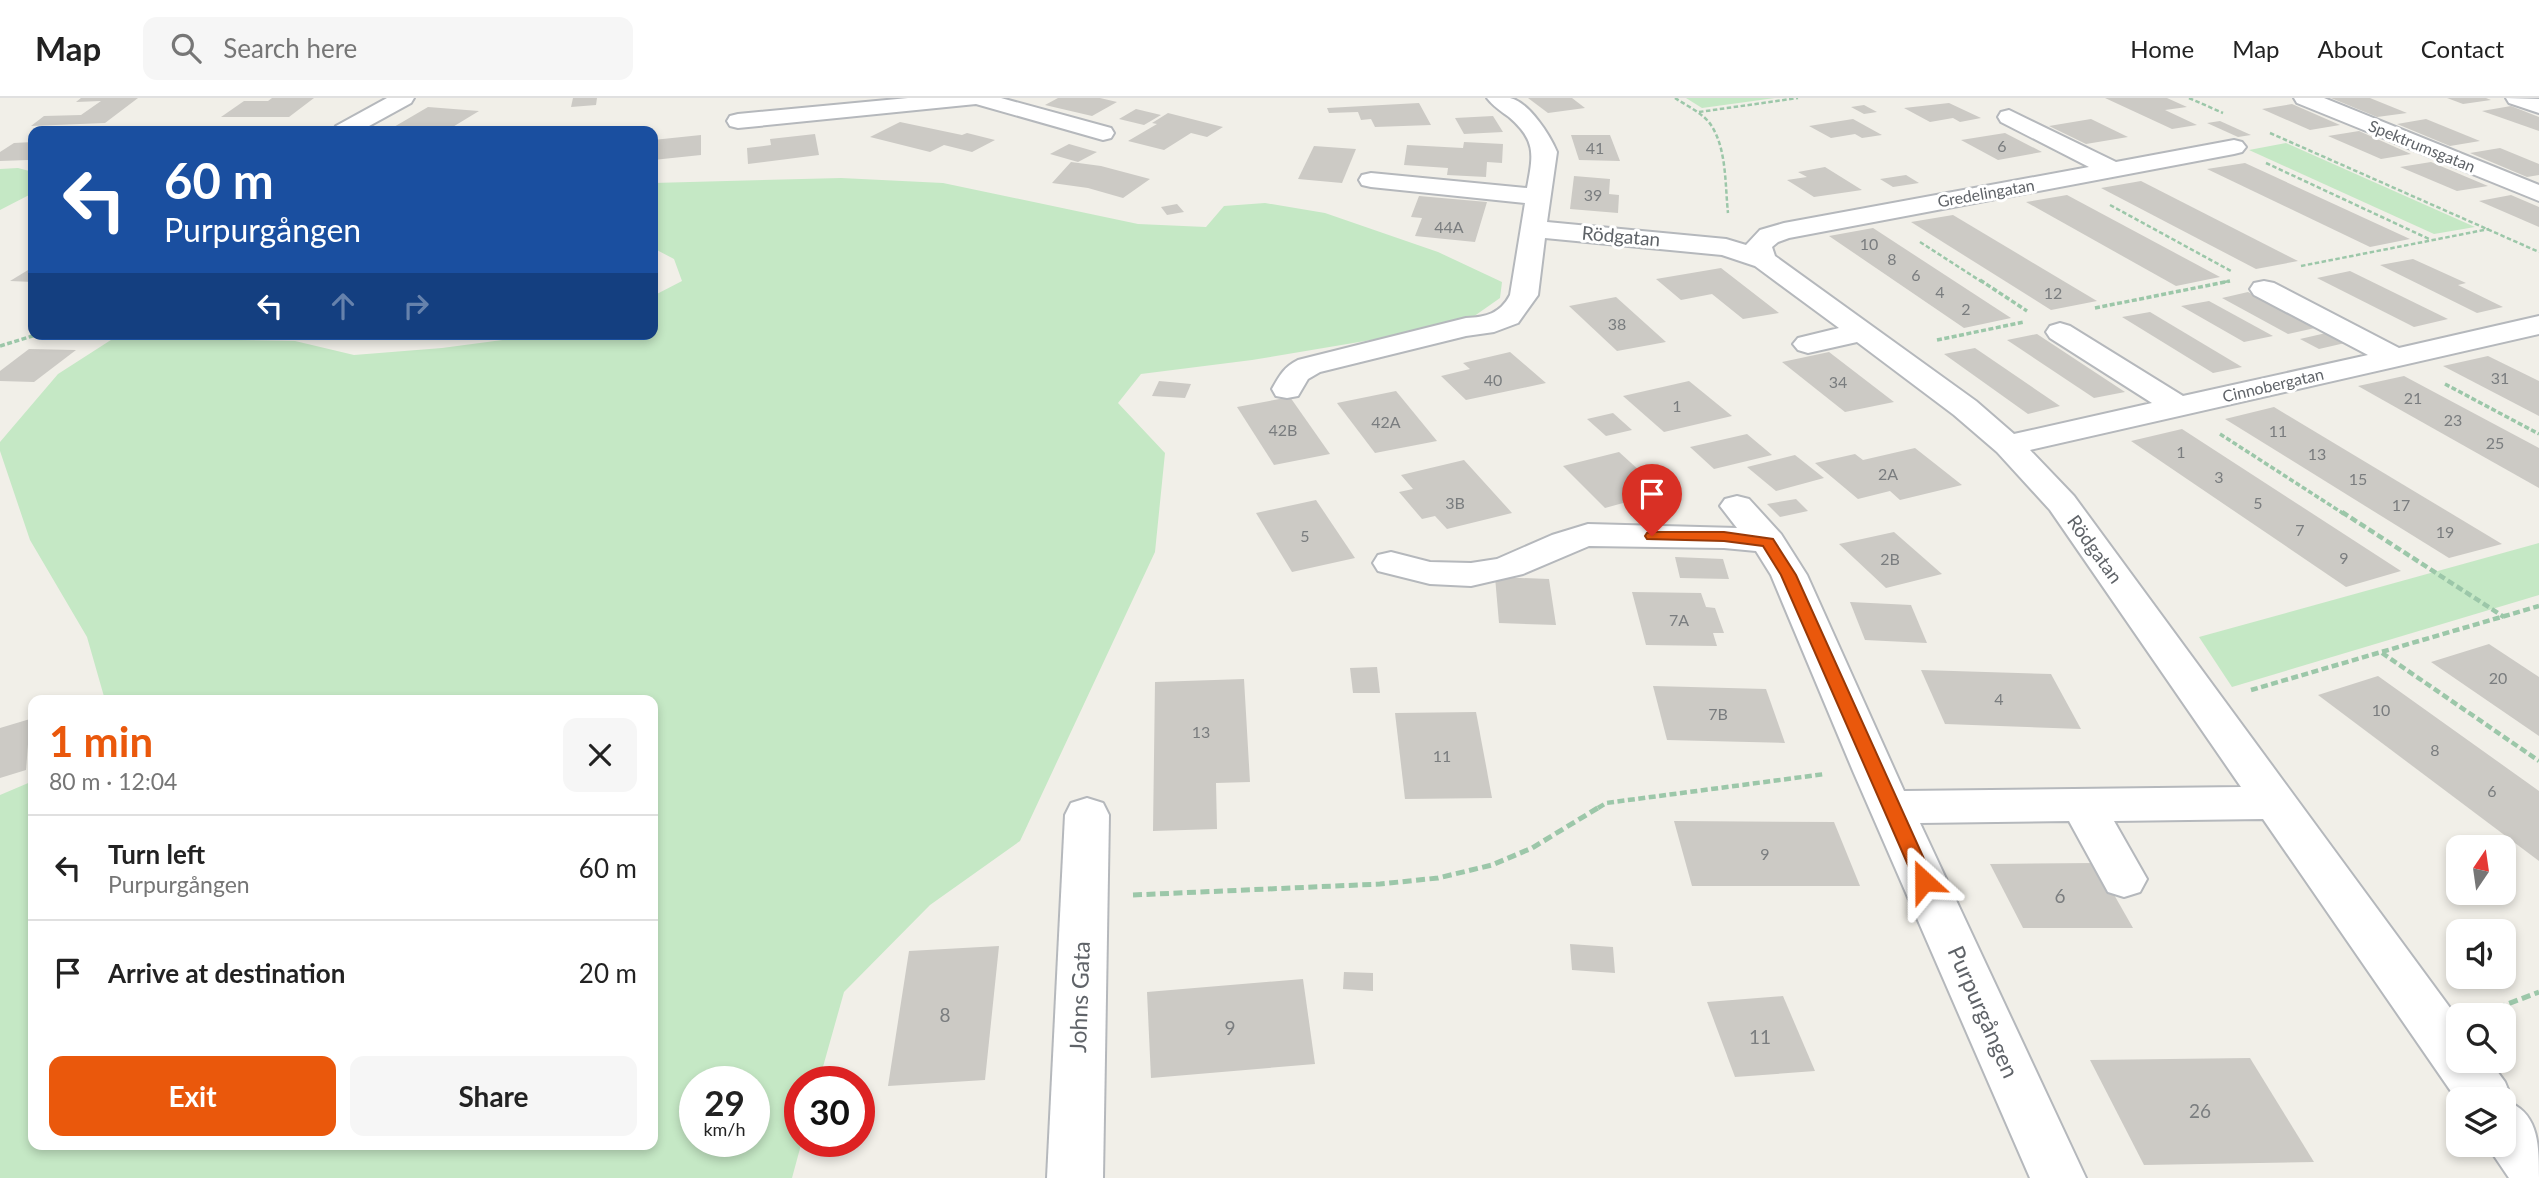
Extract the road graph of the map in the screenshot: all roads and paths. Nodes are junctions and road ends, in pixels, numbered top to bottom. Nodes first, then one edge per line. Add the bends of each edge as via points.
1 (403, 98) edge
2 (976, 98) edge
3 (1498, 98) edge
4 (1675, 98) edge
5 (1797, 98) edge
6 (2189, 98) edge
7 (2305, 98) edge
8 (2517, 98) edge
9 (2539, 106) edge
10 (1698, 113) junction
11 (2223, 113) dead end
12 (2009, 117) dead end
13 (738, 121) dead end
14 (353, 126) edge
15 (1103, 133) dead end
16 (2269, 133) dead end
17 (2234, 147) joint
18 (2114, 170) junction
19 (1371, 180) dead end
20 (2063, 180) junction
21 (2539, 194) edge
22 (1537, 213) junction
23 (1875, 213) junction
24 (2489, 229) junction
25 (2432, 240) junction
26 (2539, 252) edge
27 (1764, 260) junction
28 (2297, 267) dead end
29 (2254, 283) junction
30 (2094, 308) dead end
31 (2539, 325) edge
32 (2050, 326) junction
33 (28, 337) edge
34 (1874, 341) junction
35 (1808, 344) dead end
36 (0, 346) edge
37 (2395, 358) junction
38 (1287, 389) dead end
39 (2179, 407) junction
40 (2539, 434) edge
41 (2008, 445) junction
42 (1737, 506) dead end
43 (1768, 542) junction
44 (1391, 563) dead end
45 (2539, 606) edge
46 (2504, 617) junction
47 (2382, 652) junction
48 (2202, 704) junction
49 (2539, 761) edge
50 (1882, 789) junction
51 (2273, 803) junction
52 (2082, 805) junction
53 (1087, 816) dead end
54 (2124, 879) dead end
55 (1083, 897) junction
56 (2539, 992) edge
57 (2511, 1003) edge
58 (2477, 1087) edge
59 (2516, 1142) edge
60 (2539, 1175) edge
61 (1075, 1178) edge
62 (2058, 1178) edge

1 - 14 street
2 - 13 street
2 - 15 street
3 - 22 street via 1542,139 1545,164
4 - 10 path
5 - 10 path
6 - 11 path
7 - 21 street, Spektrumsgatan
8 - 9 street
10 - 27 path via 1718,139 1734,232
12 - 18 street
16 - 24 path
17 - 18 street, Gredelingatan
17 - 25 path
18 - 20 street, Gredelingatan
19 - 22 street, Rödgatan
20 - 23 street, Gredelingatan
20 - 29 path
22 - 27 street, Rödgatan via 1726,247
22 - 38 street via 1524,295 1508,319 1308,366 1296,373
23 - 27 street, Gredelingatan via 1769,236 1758,246
23 - 32 path
24 - 25 path
24 - 26 path
25 - 28 path
27 - 34 street, Rödgatan
29 - 30 path
29 - 37 street
31 - 37 street, Cinnobergatan
32 - 34 path
32 - 39 street
33 - 36 path
34 - 35 street
34 - 41 street, Rödgatan
37 - 39 street, Cinnobergatan
37 - 40 path
39 - 41 street, Cinnobergatan
39 - 46 path
41 - 48 street, Rödgatan via 2062,503
42 - 43 street, Purpurgången
43 - 44 street via 1588,535 1498,570 1470,574 1433,574
43 - 50 street, Purpurgången via 1789,575
45 - 46 path
46 - 47 path
47 - 48 path
47 - 49 path
48 - 51 street, Rödgatan
50 - 52 street
50 - 55 path via 1804,776 1606,803 1532,848 1492,865 1438,878
50 - 62 street, Purpurgången
51 - 52 street
51 - 58 street, Rödgatan
52 - 54 street
53 - 55 street, Johns Gata
55 - 61 street, Johns Gata
56 - 57 path
59 - 60 street

